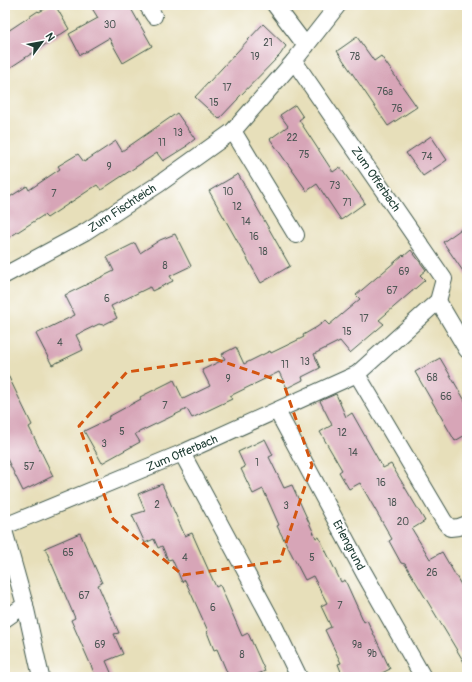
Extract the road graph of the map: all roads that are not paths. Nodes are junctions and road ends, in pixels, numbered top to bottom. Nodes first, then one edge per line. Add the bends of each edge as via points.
1 (276, 5) edge
2 (338, 5) edge
3 (306, 46) junction
4 (294, 61) junction
5 (233, 131) junction
6 (296, 235) dead end
7 (5, 275) edge
8 (438, 301) junction
9 (467, 350) edge
10 (357, 374) junction
11 (277, 411) junction
12 (182, 453) junction
13 (467, 524) edge
14 (5, 526) edge
15 (5, 534) edge
16 (26, 605) junction
17 (5, 619) edge
18 (41, 677) edge
19 (299, 677) edge
20 (423, 677) edge

1 - 3 street
2 - 3 street, Zum Fischteich
3 - 4 street, Zum Fischteich
4 - 5 street, Zum Fischteich
4 - 8 street, Zum Offerbach via 444,279
5 - 6 street
5 - 7 street, Zum Fischteich via 159,184 85,232
8 - 9 street
8 - 10 street, Zum Offerbach
10 - 11 street, Zum Offerbach
10 - 13 street via 444,521 450,528
11 - 12 street, Zum Offerbach
11 - 20 street, Erlengrund
12 - 14 street, Zum Offerbach
12 - 19 street via 270,617
15 - 16 street
16 - 17 street
16 - 18 street

